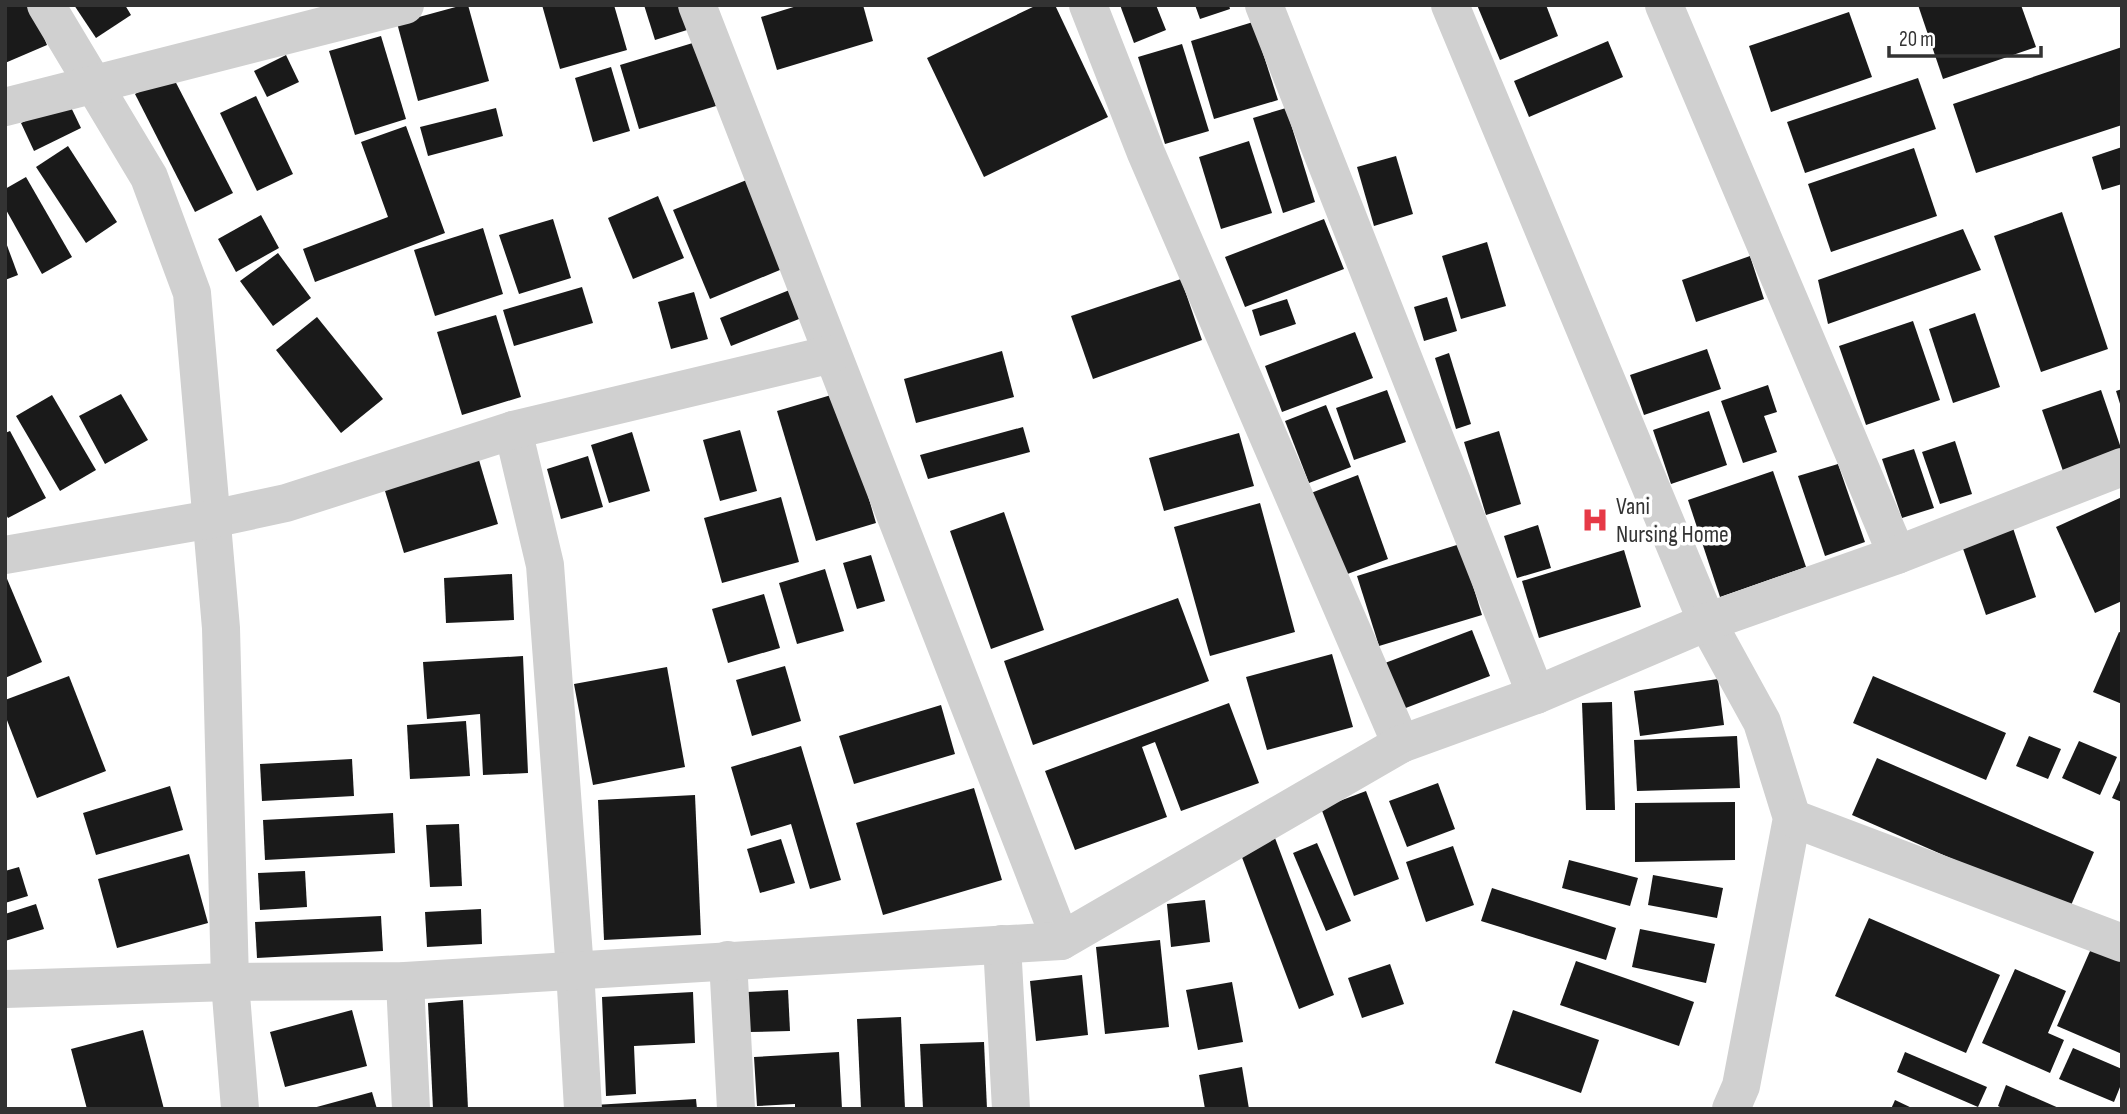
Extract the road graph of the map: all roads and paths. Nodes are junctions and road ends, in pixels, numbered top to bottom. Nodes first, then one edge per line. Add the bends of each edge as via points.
1 (46, 5) edge
2 (405, 5) edge
3 (697, 5) edge
4 (1088, 5) edge
5 (1264, 5) edge
6 (1450, 5) edge
7 (1664, 5) edge
8 (93, 85) junction
9 (5, 107) edge
10 (832, 354) junction
11 (513, 430) junction
12 (2122, 467) edge
13 (212, 519) junction
14 (5, 555) edge
15 (1897, 555) junction
16 (1707, 622) junction
17 (1536, 695) junction
18 (1401, 744) junction
19 (1792, 818) junction
20 (1061, 941) junction
21 (2122, 943) edge
22 (1002, 944) junction
23 (728, 960) junction
24 (575, 970) junction
25 (405, 981) junction
26 (230, 982) junction
27 (5, 989) edge
28 (240, 1109) edge
29 (411, 1109) edge
30 (583, 1109) edge
31 (736, 1109) edge
32 (1011, 1109) edge
33 (1731, 1109) edge

1 - 8 street
2 - 8 street
3 - 10 street
4 - 18 street via 1146,152
5 - 17 street
6 - 16 street
7 - 15 street
8 - 9 street
8 - 13 street via 149,177 192,293
10 - 11 street
10 - 20 street
11 - 13 street via 286,503
11 - 24 street via 545,565
12 - 15 street
13 - 14 street
13 - 26 street via 221,628
15 - 16 street
16 - 17 street
16 - 19 street via 1762,722
17 - 18 street
18 - 20 street
19 - 21 street
19 - 33 street via 1741,1086
20 - 22 street
22 - 23 street
22 - 32 street
23 - 24 street
23 - 31 street
24 - 25 street
24 - 30 street
25 - 26 street
25 - 29 street
26 - 27 street
26 - 28 street

